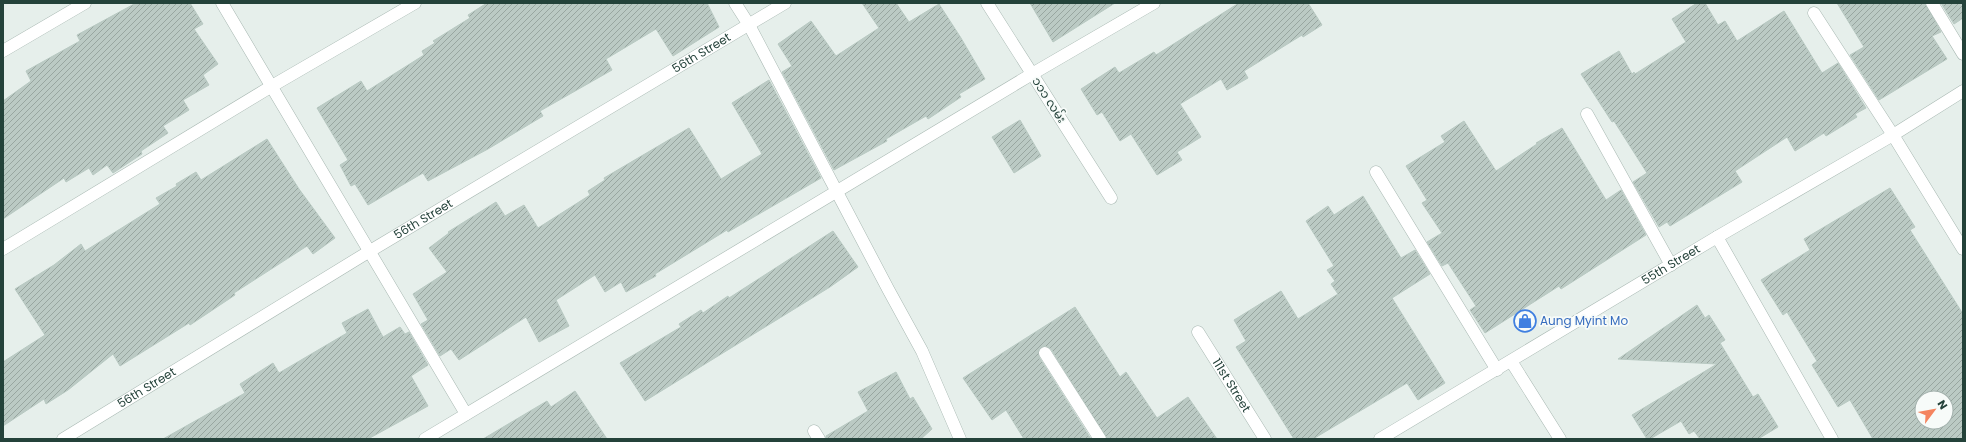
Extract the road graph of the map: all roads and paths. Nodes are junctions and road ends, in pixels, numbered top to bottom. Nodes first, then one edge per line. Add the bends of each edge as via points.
1 (85, 3) edge
2 (222, 3) edge
3 (415, 3) edge
4 (736, 3) edge
5 (785, 3) edge
6 (987, 3) edge
7 (1154, 3) edge
8 (1932, 3) edge
9 (1814, 13) dead end
10 (749, 25) junction
11 (3, 51) edge
12 (1963, 54) edge
13 (1032, 74) junction
14 (272, 86) junction
15 (1963, 91) edge
16 (1587, 114) dead end
17 (1893, 135) junction
18 (1376, 172) dead end
19 (837, 192) junction
20 (1111, 198) dead end
21 (1717, 237) junction
22 (3, 249) edge
23 (1963, 249) edge
24 (370, 251) junction
25 (1671, 265) junction
26 (1198, 332) dead end
27 (1045, 353) dead end
28 (1511, 361) junction
29 (1496, 370) junction
30 (466, 414) junction
31 (63, 439) edge
32 (425, 439) edge
33 (960, 439) edge
34 (1100, 439) edge
35 (1265, 439) edge
36 (1380, 439) edge
37 (1560, 439) edge
38 (1832, 439) edge

1 - 11 street
2 - 14 street
3 - 14 street
4 - 10 street
5 - 10 street, 56th Street
6 - 13 street, ၁၁၁ လမ်း
7 - 13 street
8 - 12 street
9 - 17 street
10 - 19 street
10 - 24 street, 56th Street
13 - 19 street
13 - 20 street, ၁၁၁ လမ်း
14 - 22 street
14 - 24 street
15 - 17 street, 55th Street
16 - 25 street
17 - 21 street, 55th Street
17 - 23 street
18 - 29 street
19 - 30 street
19 - 33 street via 922,351
21 - 25 street, 55th Street
21 - 38 street
24 - 30 street
24 - 31 street, 56th Street
25 - 28 street, 55th Street
26 - 35 street, 111st Street
27 - 34 street
28 - 29 street, 55th Street
28 - 37 street
29 - 36 street, 55th Street
30 - 32 street

